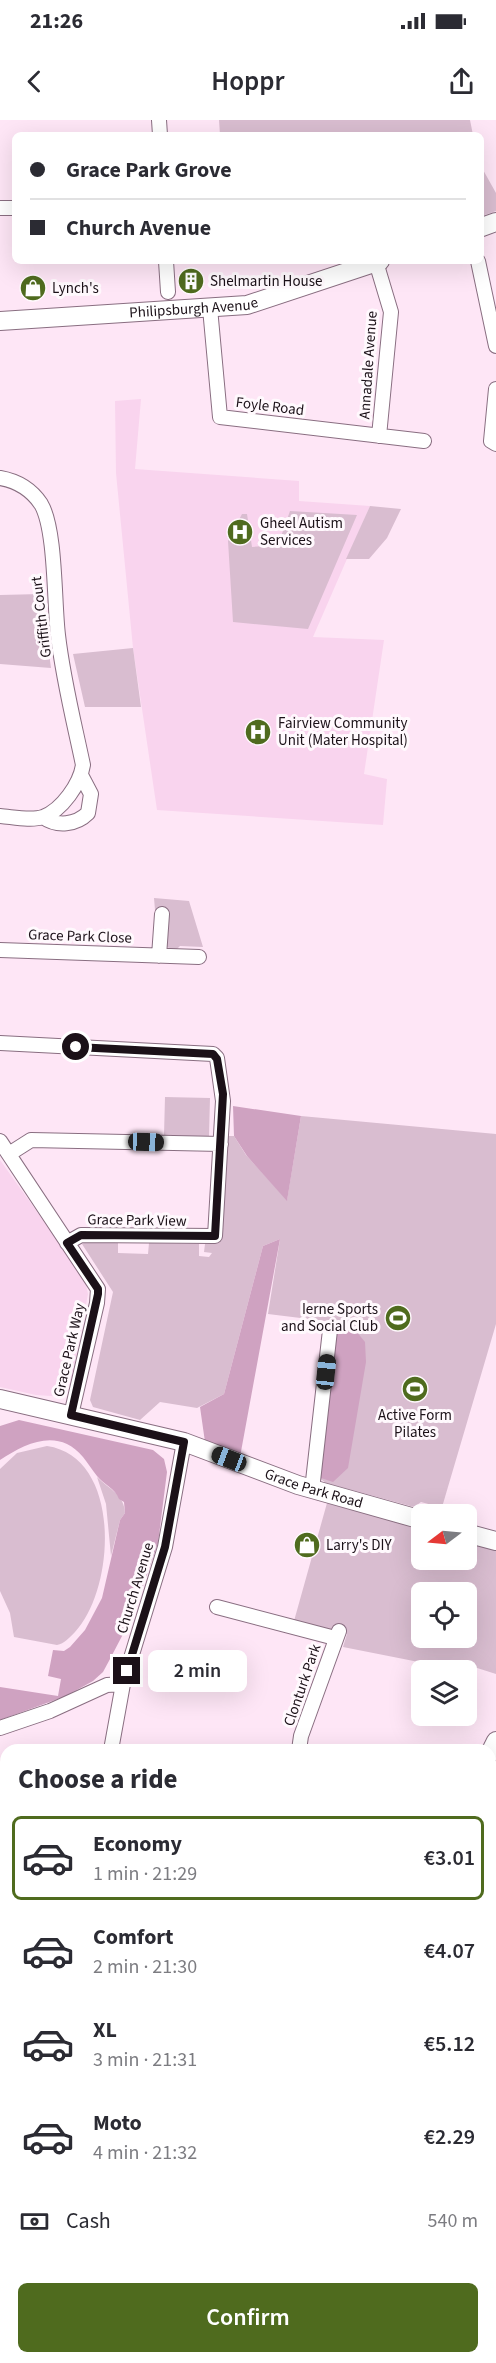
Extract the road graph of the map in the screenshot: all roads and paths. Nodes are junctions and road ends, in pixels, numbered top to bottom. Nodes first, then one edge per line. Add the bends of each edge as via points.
1 (166, 264) edge
2 (372, 264) edge
3 (379, 264) edge
4 (479, 264) edge
5 (168, 292) dead end
6 (210, 308) junction
7 (0, 321) edge
8 (496, 346) edge
9 (496, 389) edge
10 (379, 436) junction
11 (423, 441) dead end
12 (494, 443) edge
13 (0, 478) edge
14 (81, 775) junction
15 (0, 816) edge
16 (43, 817) junction
17 (162, 914) dead end
18 (0, 950) edge
19 (159, 956) junction
20 (199, 957) dead end
21 (0, 1043) edge
22 (0, 1141) edge
23 (221, 1144) junction
24 (9, 1154) junction
25 (67, 1243) junction
26 (330, 1330) dead end
27 (0, 1399) edge
28 (71, 1415) junction
29 (184, 1442) junction
30 (312, 1490) junction
31 (411, 1517) edge
32 (477, 1536) edge
33 (496, 1542) edge
34 (217, 1607) dead end
35 (123, 1684) junction
36 (0, 1728) edge
37 (112, 1744) edge
38 (300, 1744) edge

1 - 5 street
2 - 6 street, Philipsburgh Avenue via 257,303
3 - 10 street, Annadale Avenue via 391,312
4 - 8 street
6 - 7 street, Philipsburgh Avenue
6 - 10 street, Foyle Road via 220,417
9 - 12 street
10 - 11 street, Foyle Road
13 - 14 street, Griffith Court via 14,480 42,506 58,634 83,765
14 - 16 street via 66,798
14 - 16 street, Griffith Court via 91,794 88,813 71,823 50,822
15 - 16 street, Griffith Court
17 - 19 street
18 - 19 street, Grace Park Close
19 - 20 street, Grace Park Close
21 - 23 street via 213,1054 223,1094
22 - 24 street, Grace Park Way
23 - 24 street via 31,1140
23 - 25 street, Grace Park View via 215,1236 81,1235
24 - 25 street, Grace Park Way
25 - 28 street, Grace Park Way via 98,1289
26 - 30 street
27 - 28 street, Grace Park Road
28 - 29 street, Grace Park Road
29 - 30 street, Grace Park Road
29 - 35 street, Church Avenue via 165,1547
30 - 31 street, Grace Park Road
32 - 33 street
34 - 38 street, Clonturk Park via 337,1634
35 - 36 street via 107,1685 50,1712
35 - 37 street, Church Avenue

